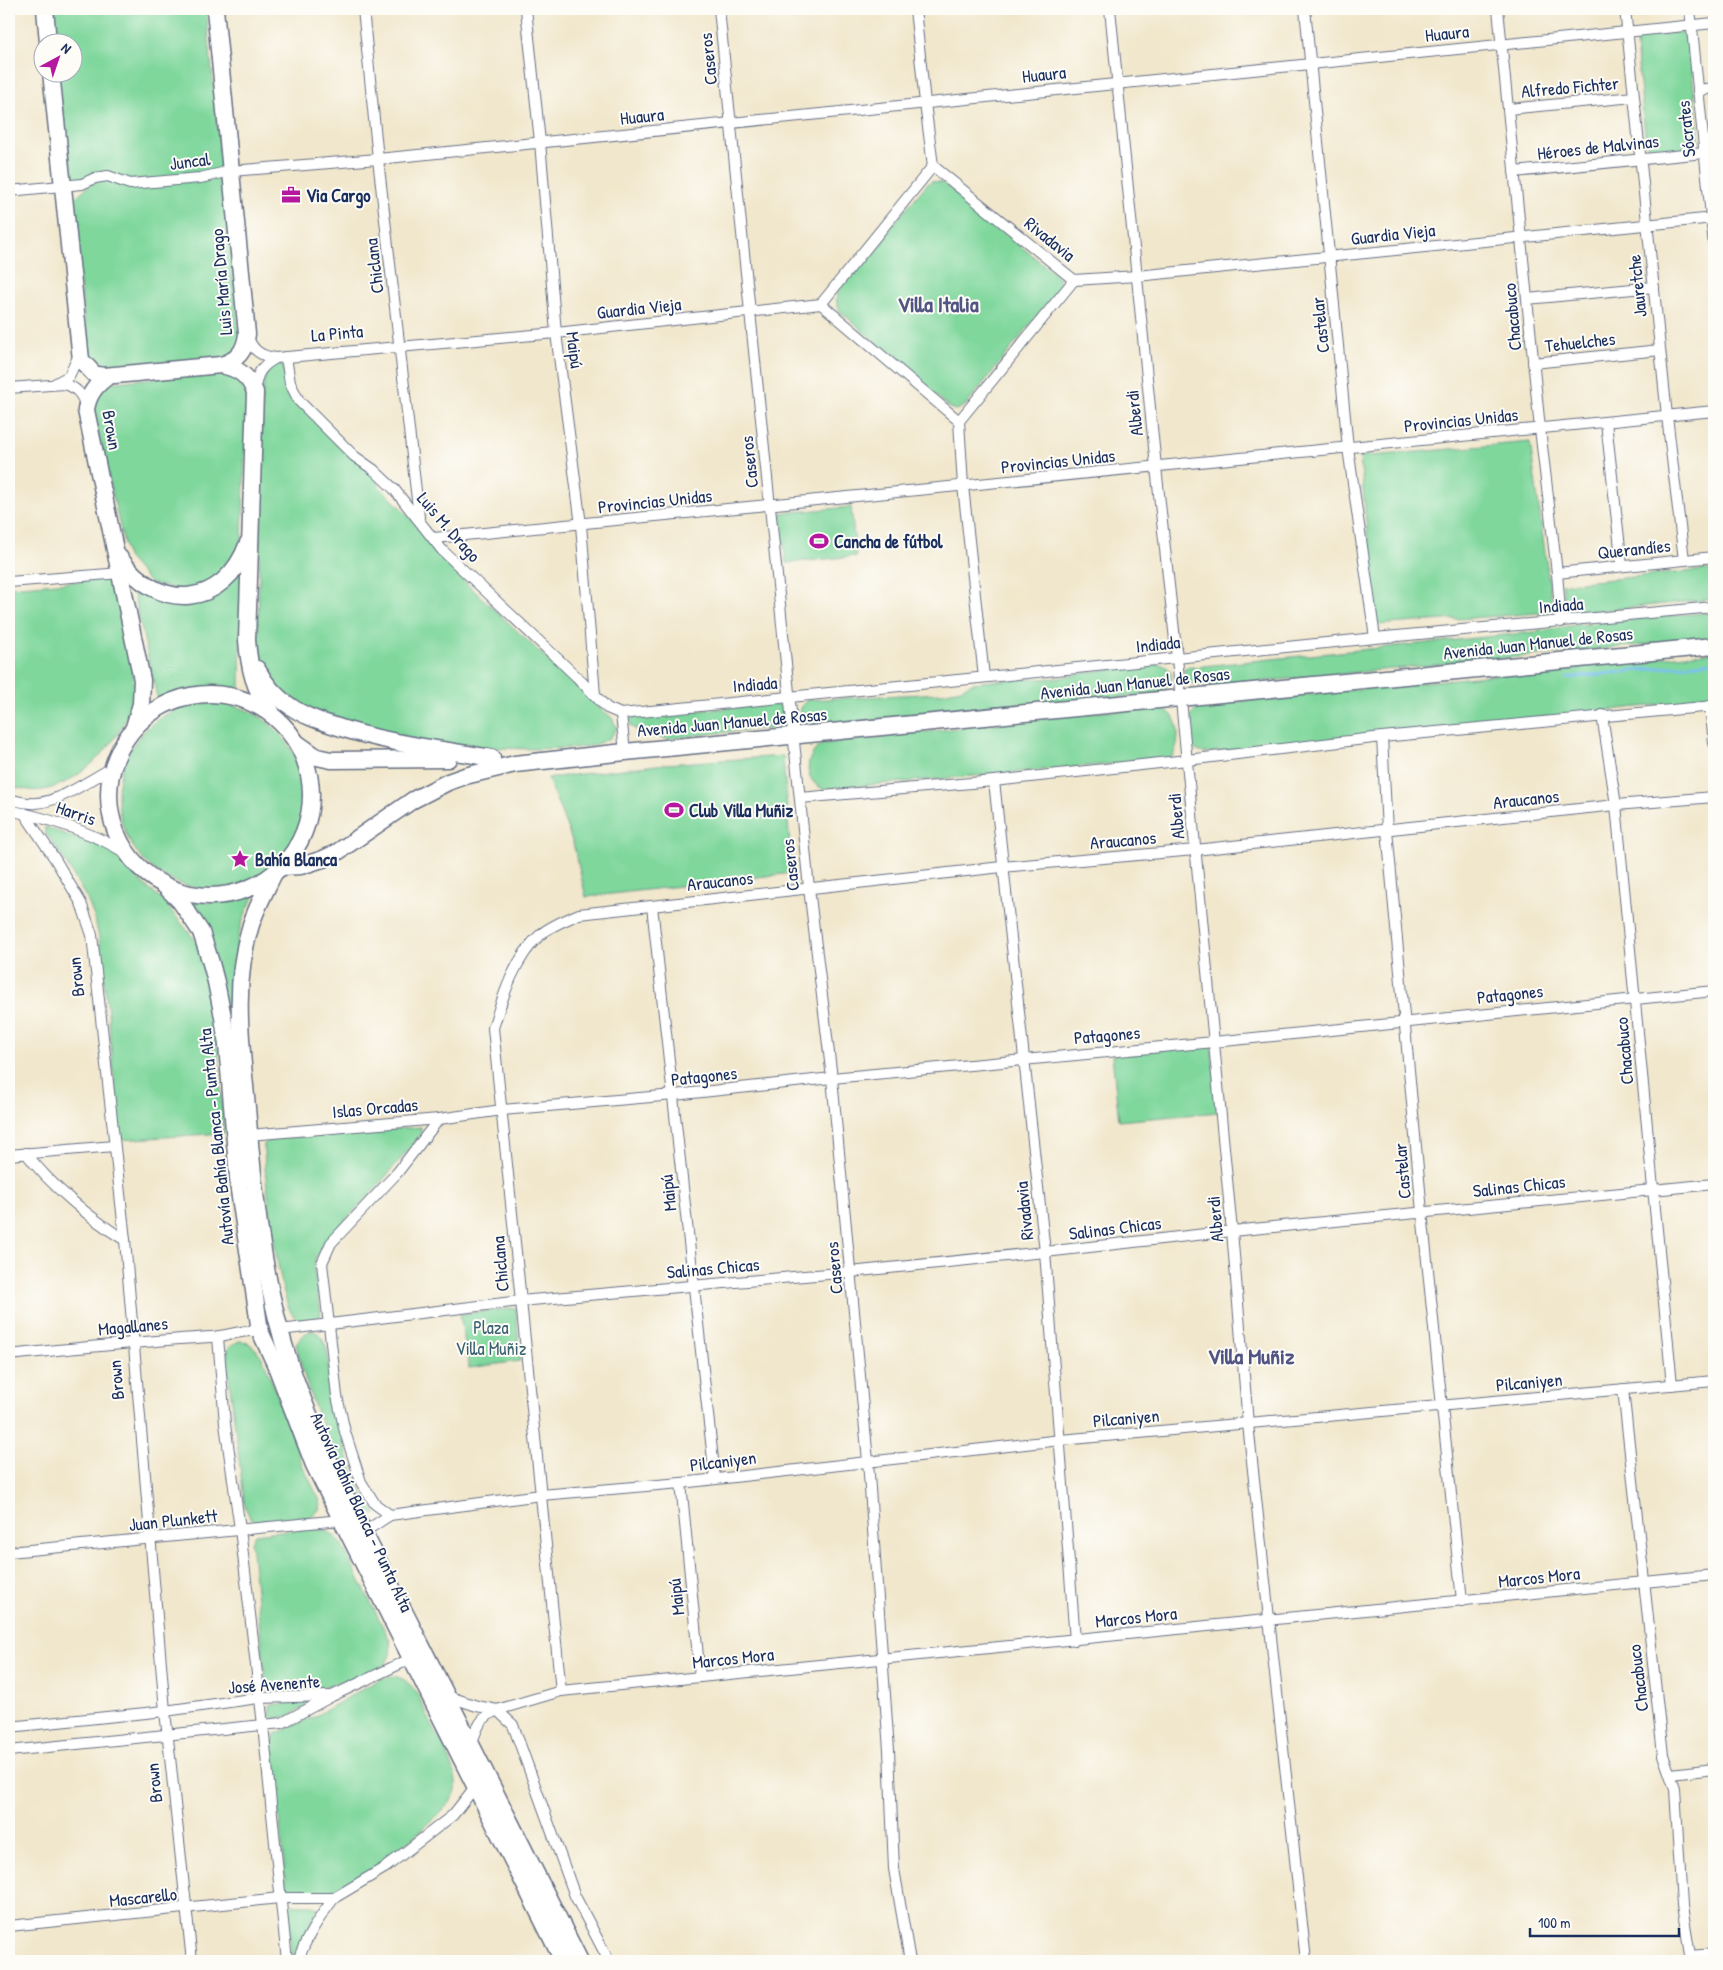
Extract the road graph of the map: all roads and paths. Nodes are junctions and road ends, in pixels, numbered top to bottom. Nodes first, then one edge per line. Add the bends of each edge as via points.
1 (45, 9) edge
2 (215, 9) edge
3 (363, 9) edge
4 (526, 9) edge
5 (719, 9) edge
6 (915, 9) edge
7 (1110, 9) edge
8 (1305, 9) edge
9 (1498, 9) edge
10 (1625, 9) edge
11 (1690, 9) edge
12 (1714, 23) edge
13 (1692, 25) junction
14 (1628, 31) junction
15 (47, 32) edge
16 (1501, 44) junction
17 (1310, 64) junction
18 (52, 82) edge
19 (1118, 83) junction
20 (1714, 88) edge
21 (1698, 90) junction
22 (1634, 97) junction
23 (925, 103) junction
24 (1508, 109) junction
25 (730, 123) junction
26 (540, 142) junction
27 (1710, 152) edge
28 (378, 159) junction
29 (1641, 159) junction
30 (933, 166) junction
31 (231, 171) junction
32 (1514, 172) junction
33 (63, 186) junction
34 (9, 190) edge
35 (1713, 218) edge
36 (1648, 225) junction
37 (1521, 237) junction
38 (1714, 246) edge
39 (1329, 256) junction
40 (1137, 276) junction
41 (1074, 280) junction
42 (1654, 287) junction
43 (1527, 299) junction
44 (821, 304) junction
45 (750, 313) junction
46 (556, 333) junction
47 (247, 334) junction
48 (401, 348) junction
49 (1660, 350) junction
50 (79, 355) junction
51 (281, 358) junction
52 (1533, 363) junction
53 (221, 365) junction
54 (109, 376) junction
55 (56, 384) junction
56 (9, 388) edge
57 (255, 392) junction
58 (86, 410) junction
59 (1714, 411) edge
60 (1667, 416) junction
61 (959, 421) junction
62 (1606, 422) junction
63 (1540, 429) junction
64 (1348, 448) junction
65 (1156, 467) junction
66 (963, 486) junction
67 (770, 506) junction
68 (419, 518) junction
69 (581, 525) junction
70 (250, 536) junction
71 (434, 538) junction
72 (116, 553) junction
73 (1714, 558) edge
74 (1684, 560) junction
75 (1622, 566) junction
76 (121, 573) junction
77 (1557, 574) junction
78 (9, 582) edge
79 (1714, 607) edge
80 (1562, 622) junction
81 (1376, 638) junction
82 (247, 640) junction
83 (1714, 646) edge
84 (1177, 658) junction
85 (984, 677) junction
86 (595, 696) junction
87 (789, 697) junction
88 (1181, 699) junction
89 (1712, 706) edge
90 (607, 708) joint
91 (621, 714) junction
92 (1602, 715) junction
93 (279, 722) junction
94 (134, 728) junction
95 (793, 737) junction
96 (1382, 737) junction
97 (294, 740) junction
98 (1714, 743) edge
99 (625, 752) junction
100 (492, 758) junction
101 (560, 758) junction
102 (1187, 760) junction
103 (112, 768) junction
104 (994, 780) junction
105 (1714, 797) edge
106 (800, 798) junction
107 (9, 799) edge
108 (1616, 805) junction
109 (9, 810) edge
110 (24, 814) junction
111 (1387, 830) junction
112 (1195, 850) junction
113 (129, 855) junction
114 (1002, 867) junction
115 (277, 871) junction
116 (164, 885) junction
117 (809, 888) junction
118 (652, 906) junction
119 (541, 934) joint
120 (1714, 991) edge
121 (1636, 998) junction
122 (1406, 1021) junction
123 (1214, 1042) junction
124 (1023, 1059) junction
125 (832, 1078) junction
126 (674, 1096) junction
127 (502, 1110) junction
128 (439, 1119) junction
129 (249, 1135) junction
130 (114, 1146) junction
131 (26, 1153) junction
132 (9, 1155) edge
133 (1714, 1184) edge
134 (1652, 1190) junction
135 (1422, 1212) junction
136 (1232, 1231) junction
137 (125, 1240) junction
138 (1045, 1252) junction
139 (850, 1272) junction
140 (695, 1286) junction
141 (520, 1301) junction
142 (328, 1325) junction
143 (280, 1330) junction
144 (260, 1331) junction
145 (218, 1336) junction
146 (133, 1342) junction
147 (9, 1354) edge
148 (1714, 1381) edge
149 (1672, 1385) junction
150 (1623, 1390) junction
151 (1442, 1406) junction
152 (1248, 1424) junction
153 (1061, 1440) junction
154 (868, 1461) junction
155 (715, 1478) junction
156 (681, 1483) junction
157 (541, 1495) junction
158 (390, 1515) junction
159 (341, 1520) junction
160 (240, 1529) junction
161 (364, 1532) junction
162 (150, 1540) junction
163 (9, 1552) edge
164 (1714, 1575) edge
165 (1644, 1582) junction
166 (1462, 1601) junction
167 (1269, 1620) junction
168 (1075, 1640) junction
169 (410, 1659) junction
170 (883, 1659) junction
171 (700, 1677) junction
172 (561, 1691) junction
173 (332, 1696) junction
174 (446, 1696) junction
175 (258, 1698) junction
176 (497, 1710) junction
177 (165, 1711) junction
178 (262, 1725) junction
179 (9, 1727) edge
180 (169, 1734) junction
181 (471, 1745) junction
182 (9, 1751) edge
183 (1714, 1769) edge
184 (1671, 1774) junction
185 (475, 1787) junction
186 (280, 1898) junction
187 (334, 1898) junction
188 (186, 1909) junction
189 (9, 1926) edge
190 (1714, 1954) edge
191 (1690, 1959) edge
192 (192, 1961) edge
193 (287, 1961) edge
194 (298, 1961) edge
195 (563, 1961) edge
196 (580, 1961) edge
197 (609, 1961) edge
198 (910, 1961) edge
199 (1306, 1961) edge

1 - 15 main road
2 - 31 main road, Luis María Drago
3 - 28 street, Chiclana
4 - 26 street, Maipú
5 - 25 street, Caseros
6 - 23 street
7 - 19 street, Alberdi
8 - 17 street, Castelar
9 - 16 street, Chacabuco
10 - 14 street, Jauretche
11 - 13 street, Sócrates
12 - 13 street, Huaura
13 - 14 street, Huaura
13 - 21 street, Sócrates
14 - 16 street, Huaura
14 - 22 street, Jauretche
16 - 17 street, Huaura
16 - 24 street, Chacabuco
17 - 19 street, Huaura
17 - 39 street, Castelar
18 - 33 main road
19 - 23 street, Huaura
19 - 40 street, Alberdi
20 - 21 street
21 - 27 street, Sócrates
22 - 24 street, Alfredo Fichter
22 - 29 street, Jauretche
23 - 25 street, Huaura
23 - 30 street
24 - 32 street, Chacabuco
25 - 26 street, Huaura
25 - 45 street, Caseros
26 - 28 street, Huaura
26 - 46 street, Maipú
27 - 29 street, Héroes de Malvinas
27 - 35 street, Sócrates
28 - 31 street, Juncal
28 - 48 street, Chiclana
29 - 32 street, Héroes de Malvinas
29 - 36 street, Jauretche
30 - 41 street, Rivadavia
30 - 44 street
31 - 33 street, Juncal via 200,178 130,184 108,176
31 - 47 main road, Luis María Drago
32 - 37 street, Chacabuco
33 - 34 street, Juncal
33 - 50 main road
35 - 36 street, Guardia Vieja
35 - 38 street, Sócrates
36 - 37 street, Guardia Vieja
36 - 42 street, Jauretche
37 - 39 street, Guardia Vieja
37 - 43 street, Chacabuco
39 - 40 street, Guardia Vieja
39 - 64 street, Castelar
40 - 41 street, Guardia Vieja
40 - 65 street, Alberdi
41 - 61 street, Rivadavia
42 - 43 street
42 - 49 street, Jauretche
43 - 52 street, Chacabuco
44 - 45 street, Guardia Vieja
44 - 61 street
45 - 46 street, Guardia Vieja
45 - 67 street, Caseros
46 - 48 street, Guardia Vieja
46 - 69 street, Maipú
47 - 51 street, La Pinta via 261,355
47 - 53 main road, Luis María Drago via 241,354
48 - 51 street, La Pinta
48 - 68 street, Chiclana
49 - 52 street, Tehuelches
49 - 60 street, Jauretche
50 - 54 main road via 89,370 99,376
50 - 55 street via 69,376
51 - 57 street via 260,369
51 - 68 street, Luis M. Drago via 299,401 354,456 394,489
52 - 63 street, Chacabuco
53 - 54 main road
53 - 57 main road via 242,372
54 - 58 main road, Brown via 94,388
55 - 56 street
55 - 58 street via 75,389
57 - 70 main road
58 - 72 main road, Brown
59 - 60 street, Provincias Unidas
60 - 62 street, Provincias Unidas
60 - 74 street, Jauretche
61 - 66 street
62 - 63 street, Provincias Unidas
62 - 75 street
63 - 64 street, Provincias Unidas
63 - 77 street, Chacabuco
64 - 65 street, Provincias Unidas
64 - 81 street, Castelar
65 - 66 street, Provincias Unidas
65 - 84 street, Alberdi
66 - 67 street, Provincias Unidas
66 - 85 street
67 - 69 street, Provincias Unidas
67 - 87 street, Caseros
68 - 71 street, Luis M. Drago
69 - 71 street, Provincias Unidas
69 - 86 street, Maipú
70 - 72 main road via 242,557 228,576 212,589 192,596 153,590 133,574
70 - 82 main road
71 - 86 street, Luis M. Drago via 442,550
72 - 76 main road, Brown
73 - 74 street, Querandíes
74 - 75 street, Querandíes
75 - 77 street, Querandíes
76 - 78 street
76 - 94 main road, Brown via 142,680 141,704
77 - 80 street, Chacabuco
79 - 80 street, Indiada
80 - 81 street, Indiada
81 - 84 street, Indiada
82 - 93 main road via 256,688
82 - 100 main road via 264,681 280,699 303,713 378,738
83 - 88 main road, Avenida Juan Manuel de Rosas
84 - 85 street, Indiada
84 - 88 street, Alberdi
85 - 87 street, Indiada
86 - 90 street, Luis M. Drago
87 - 91 street, Indiada
87 - 95 street, Caseros
88 - 95 main road, Avenida Juan Manuel de Rosas
88 - 102 street, Alberdi
89 - 92 street
89 - 98 street
90 - 91 street, Indiada
91 - 99 street
92 - 96 street
92 - 108 street, Chacabuco
93 - 94 main road via 261,708 217,694 194,695 172,701
93 - 97 main road
94 - 103 main road via 121,746
95 - 99 main road, Avenida Juan Manuel de Rosas
95 - 106 street, Caseros
96 - 102 street
96 - 111 street, Castelar
97 - 100 main road, Avenida Juan Manuel de Rosas via 316,757 331,760
97 - 115 main road via 305,760 310,806 296,849
99 - 101 main road, Avenida Juan Manuel de Rosas
100 - 101 main road, Avenida Juan Manuel de Rosas
101 - 115 main road, Avenida Juan Manuel de Rosas via 499,767 448,782 413,800 336,853 312,863
102 - 104 street
102 - 112 street, Alberdi
103 - 107 street, Harris via 44,802 34,804
103 - 113 main road via 110,813 117,835
104 - 106 street
104 - 114 street, Rivadavia
105 - 108 street, Araucanos
106 - 117 street, Caseros
108 - 111 street, Araucanos
108 - 121 street, Chacabuco
109 - 110 street, Harris
110 - 113 street, Harris via 92,835
110 - 130 street, Brown via 81,903 92,935
111 - 112 street, Araucanos
111 - 122 street, Castelar
112 - 114 street, Araucanos
112 - 123 street, Alberdi
113 - 116 main road
114 - 117 street, Araucanos
114 - 124 street, Rivadavia
115 - 116 main road via 253,887 231,894 186,893
115 - 129 main road, Autovía Bahía Blanca - Punta Alta via 250,928 241,980 240,1018
116 - 144 main road, Autovía Bahía Blanca - Punta Alta via 201,932 212,963 227,1045 239,1190
117 - 118 street, Araucanos
117 - 125 street, Caseros
118 - 119 street, Araucanos via 579,914
118 - 126 street, Maipú
119 - 127 street, Chiclana via 509,984 493,1028
120 - 121 street, Patagones
121 - 122 street, Patagones
121 - 134 street, Chacabuco
122 - 123 street, Patagones
122 - 135 street, Castelar
123 - 124 street, Patagones
123 - 136 street, Alberdi
124 - 125 street, Patagones
124 - 138 street, Rivadavia
125 - 126 street, Patagones
125 - 139 street, Caseros
126 - 127 street, Patagones
126 - 140 street, Maipú
127 - 128 street, Islas Orcadas
127 - 141 street, Chiclana
128 - 129 street, Islas Orcadas
128 - 142 street via 397,1173 331,1243 324,1255 322,1272
129 - 143 main road, Autovía Bahía Blanca - Punta Alta via 258,1219
130 - 131 street
130 - 137 street, Brown
131 - 132 street
131 - 137 street via 38,1169
133 - 134 street, Salinas Chicas
134 - 135 street, Salinas Chicas
134 - 149 street, Chacabuco
135 - 136 street, Salinas Chicas
135 - 151 street, Castelar
136 - 138 street, Salinas Chicas
136 - 152 street, Alberdi
137 - 146 street, Brown
138 - 139 street, Salinas Chicas
138 - 153 street, Rivadavia
139 - 140 street, Salinas Chicas
139 - 154 street, Caseros
140 - 141 street, Salinas Chicas
140 - 155 street, Maipú
141 - 142 street
141 - 157 street, Chiclana
142 - 143 street
142 - 158 street via 337,1396 350,1452 361,1482 375,1504
143 - 161 main road, Autovía Bahía Blanca - Punta Alta via 317,1434
144 - 145 street, Magallanes
144 - 159 main road, Autovía Bahía Blanca - Punta Alta via 314,1465
145 - 146 street, Magallanes
145 - 160 street via 225,1424
146 - 147 street, Magallanes
146 - 162 street, Brown
148 - 149 street, Pilcaniyen
149 - 150 street, Pilcaniyen
150 - 151 street, Pilcaniyen
150 - 165 street, Chacabuco
151 - 152 street, Pilcaniyen
151 - 166 street, Castelar
152 - 153 street, Pilcaniyen
152 - 167 street, Alberdi
153 - 154 street, Pilcaniyen
153 - 168 street, Rivadavia
154 - 155 street, Pilcaniyen
154 - 170 street, Caseros
155 - 156 street, Pilcaniyen
156 - 157 street, Pilcaniyen
156 - 171 street, Maipú
157 - 158 street
157 - 172 street, Chiclana
158 - 161 street
159 - 160 street, Juan Plunkett
159 - 169 main road, Autovía Bahía Blanca - Punta Alta
160 - 162 street, Juan Plunkett
160 - 175 street
161 - 174 main road, Autovía Bahía Blanca - Punta Alta
162 - 163 street, Juan Plunkett
162 - 177 street, Brown
164 - 165 street, Marcos Mora
165 - 166 street, Marcos Mora
165 - 184 street, Chacabuco via 1663,1755
166 - 167 street, Marcos Mora
167 - 168 street, Marcos Mora
167 - 199 street, Alberdi
168 - 170 street, Marcos Mora
169 - 173 street
169 - 185 main road, Autovía Bahía Blanca - Punta Alta
170 - 171 street, Marcos Mora
170 - 198 street, Caseros via 894,1869
171 - 172 street, Marcos Mora
172 - 176 street, Marcos Mora
173 - 175 street, José Avenente
173 - 178 street, José Avenente via 282,1723
174 - 176 street
174 - 181 main road, Autovía Bahía Blanca - Punta Alta
175 - 177 street, José Avenente
175 - 178 street
176 - 181 street via 479,1724
176 - 197 street via 512,1725 575,1896
177 - 179 street, José Avenente
177 - 180 street, Brown
178 - 180 street, José Avenente
178 - 186 street
180 - 182 street, José Avenente
180 - 188 street, Brown
181 - 196 main road, Autovía Bahía Blanca - Punta Alta
183 - 184 street
184 - 191 street, Chacabuco via 1682,1906
185 - 187 street via 453,1815 386,1867
185 - 195 main road, Autovía Bahía Blanca - Punta Alta
186 - 187 street, Mascarello
186 - 188 street, Mascarello
186 - 193 street
187 - 194 street via 318,1918
188 - 189 street, Mascarello
188 - 192 street, Brown
190 - 191 street

